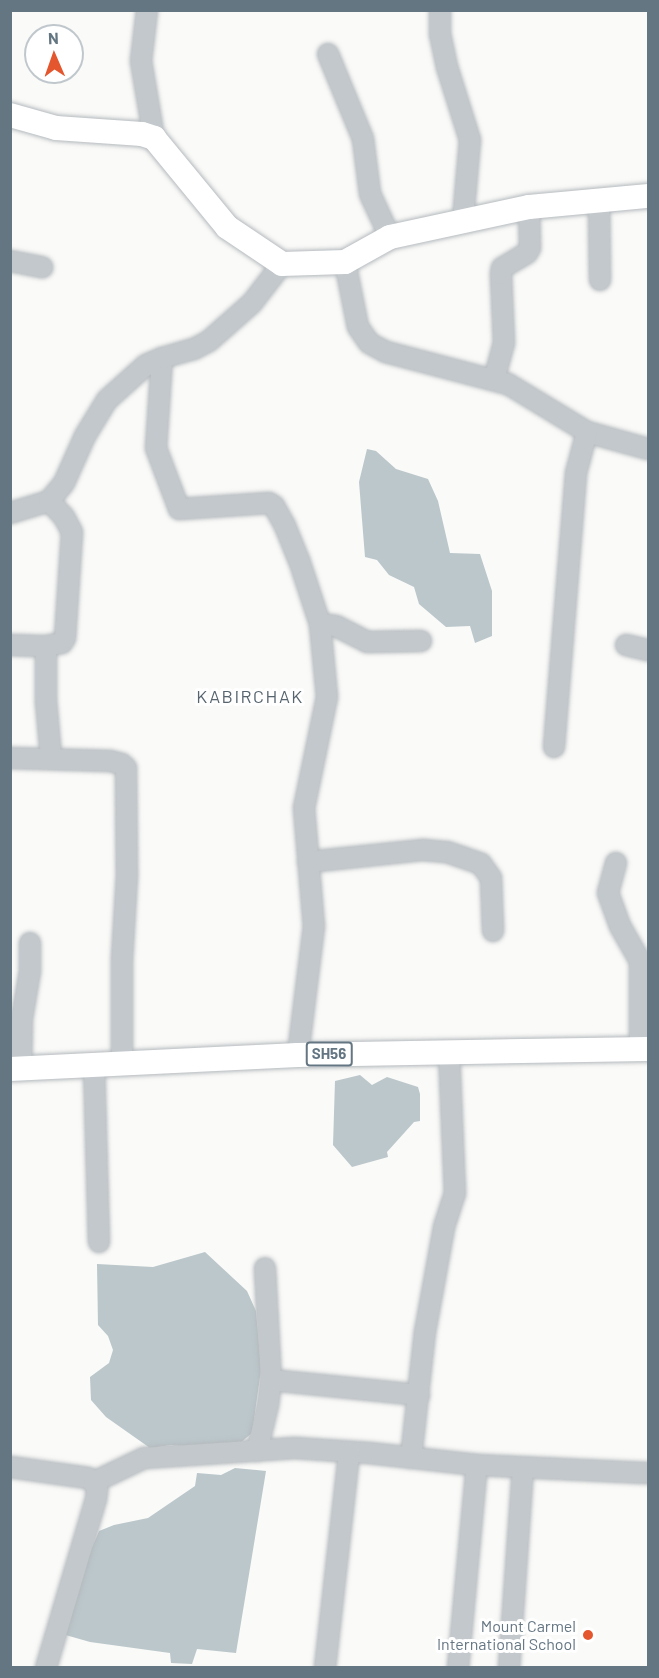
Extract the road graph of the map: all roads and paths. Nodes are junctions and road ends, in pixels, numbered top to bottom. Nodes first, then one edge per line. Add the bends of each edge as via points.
1 (147, 10) edge
2 (440, 10) edge
3 (328, 54) dead end
4 (10, 115) edge
5 (154, 138) junction
6 (648, 196) edge
7 (598, 200) junction
8 (529, 207) junction
9 (463, 220) junction
10 (390, 237) junction
11 (10, 261) edge
12 (345, 262) junction
13 (282, 264) junction
14 (42, 267) dead end
15 (600, 280) dead end
16 (162, 358) junction
17 (494, 380) junction
18 (587, 432) junction
19 (648, 449) edge
20 (49, 501) junction
21 (10, 513) edge
22 (320, 624) junction
23 (421, 641) dead end
24 (10, 645) edge
25 (626, 645) dead end
26 (46, 646) junction
27 (648, 650) edge
28 (554, 747) dead end
29 (51, 757) junction
30 (10, 758) edge
31 (308, 862) junction
32 (616, 863) dead end
33 (493, 931) dead end
34 (30, 943) dead end
35 (644, 1049) edge
36 (449, 1053) junction
37 (298, 1055) junction
38 (122, 1062) junction
39 (94, 1064) junction
40 (16, 1068) edge
41 (99, 1242) dead end
42 (265, 1268) dead end
43 (271, 1380) junction
44 (419, 1395) junction
45 (257, 1451) junction
46 (349, 1453) junction
47 (411, 1458) junction
48 (477, 1465) junction
49 (10, 1467) edge
50 (523, 1468) junction
51 (648, 1473) edge
52 (94, 1482) junction
53 (46, 1668) edge
54 (325, 1668) edge
55 (458, 1668) edge
56 (509, 1668) edge

1 - 5 street via 141,61
2 - 9 street via 447,67 470,140
3 - 10 street via 363,140 370,194
4 - 5 main road via 56,128
5 - 13 main road via 227,227
6 - 7 main road
7 - 8 main road
7 - 15 street
8 - 9 main road
8 - 17 street via 530,248 502,268 504,343
9 - 10 main road
10 - 12 main road
11 - 14 street
12 - 13 main road
12 - 17 street via 358,327 369,343 386,352
13 - 16 street via 252,303 209,341
16 - 20 street via 146,365 107,400 64,483
16 - 22 street via 156,448 179,509 269,503 274,506 299,560
17 - 18 street via 527,393
18 - 19 street
18 - 28 street via 576,473
20 - 21 street
20 - 26 street via 72,532 65,638 62,643
22 - 23 street via 336,626 367,642
22 - 31 street via 327,697 304,808
24 - 26 street
25 - 27 street
26 - 29 street
29 - 30 street
29 - 38 street via 110,761 126,768
31 - 33 street via 423,850 447,852 481,864 491,878
31 - 37 street via 314,926
32 - 35 street via 608,894 640,961
34 - 40 street via 30,971
35 - 36 main road, SH56
36 - 37 main road, SH56
36 - 44 street via 455,1194 444,1227 426,1322
37 - 38 main road, SH56
38 - 39 main road, SH56
39 - 40 main road, SH56
39 - 41 street
42 - 43 street
43 - 44 street
43 - 45 street
44 - 47 street
45 - 46 street
45 - 52 street via 144,1458
46 - 47 street
46 - 54 street
47 - 48 street
48 - 50 street
48 - 55 street
49 - 52 street
50 - 51 street
50 - 56 street
52 - 53 street via 96,1499

